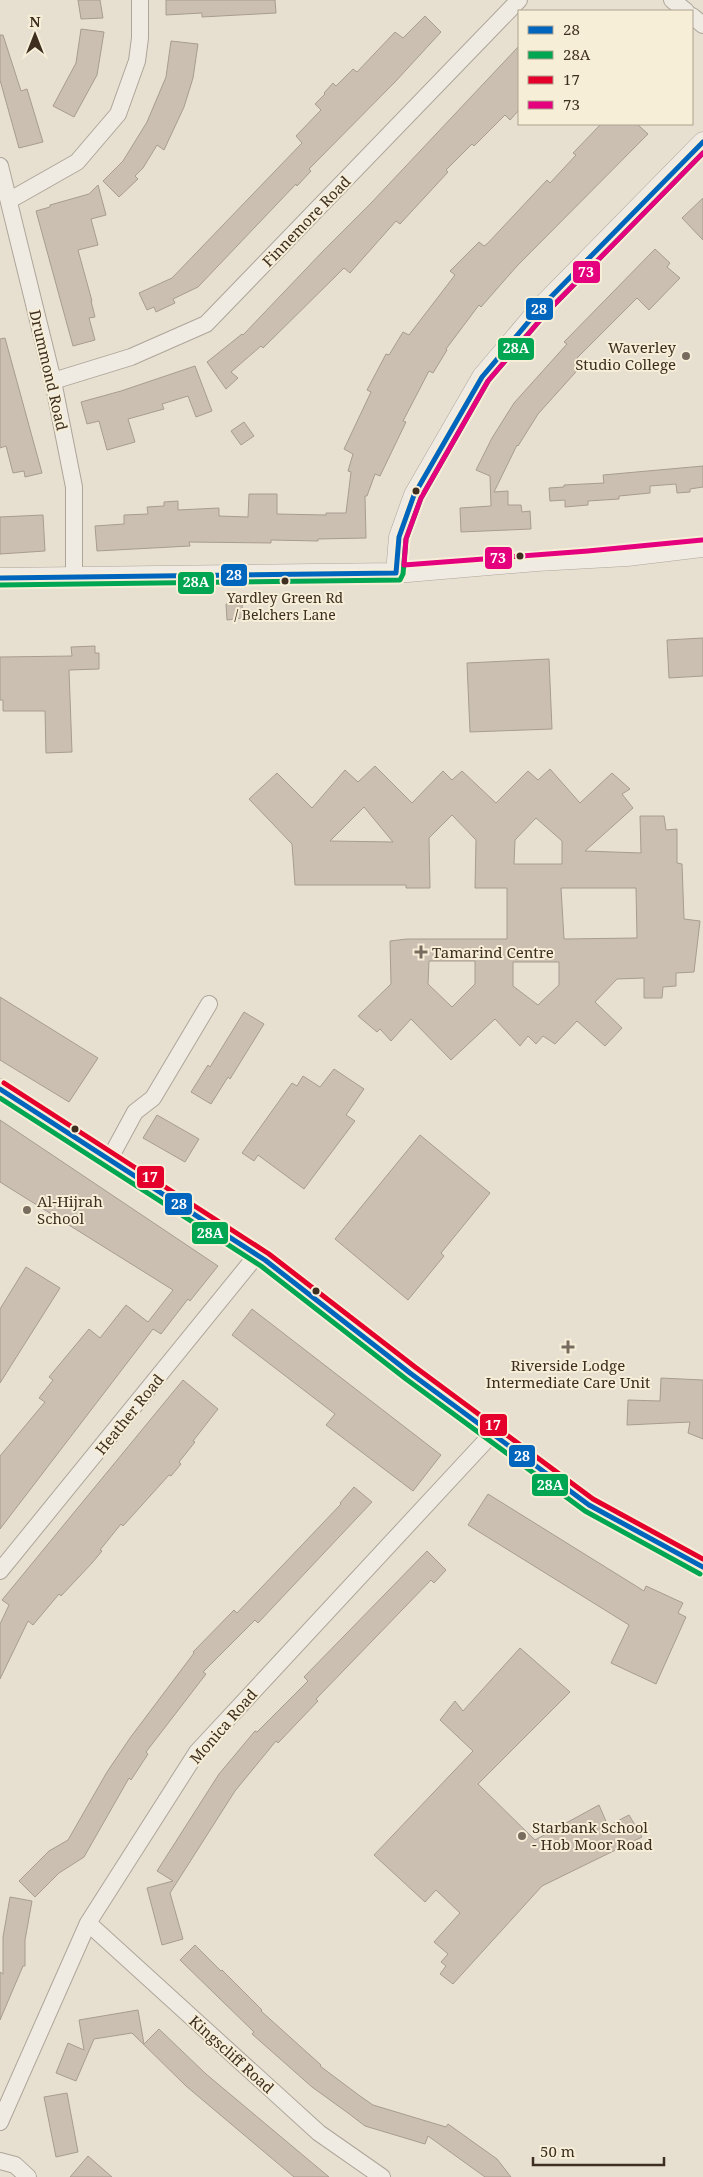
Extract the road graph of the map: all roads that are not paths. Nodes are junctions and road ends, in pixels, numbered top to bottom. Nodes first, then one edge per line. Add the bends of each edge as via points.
1 (140, 0) edge
2 (520, 0) edge
3 (672, 0) edge
4 (685, 10) edge
5 (693, 17) edge
6 (703, 25) edge
7 (703, 142) edge
8 (0, 166) edge
9 (10, 200) junction
10 (53, 381) junction
11 (703, 547) edge
12 (396, 573) junction
13 (74, 577) junction
14 (0, 578) edge
15 (209, 1004) dead end
16 (0, 1089) edge
17 (109, 1160) junction
18 (256, 1256) junction
19 (492, 1434) junction
20 (703, 1567) edge
21 (0, 1571) edge
22 (88, 1923) junction
23 (0, 2122) edge
24 (0, 2161) edge
25 (28, 2177) edge
26 (382, 2177) edge

1 - 9 street via 137,61 118,114 77,162
2 - 10 street, Finnemore Road via 206,324 131,357
3 - 4 street
5 - 6 street
7 - 12 street via 541,306 482,377 414,495 399,537
8 - 9 street, Drummond Road
9 - 10 street, Drummond Road
10 - 13 street, Drummond Road via 74,487
11 - 12 street via 627,556
12 - 13 street
13 - 14 street
15 - 17 street via 153,1098 135,1112
16 - 17 street
17 - 18 street
18 - 19 street
18 - 21 street, Heather Road
19 - 20 street via 589,1504
19 - 22 street, Monica Road via 197,1752
22 - 23 street, Monica Road
22 - 26 street, Kingscliff Road via 319,2133
24 - 25 street via 14,2166

